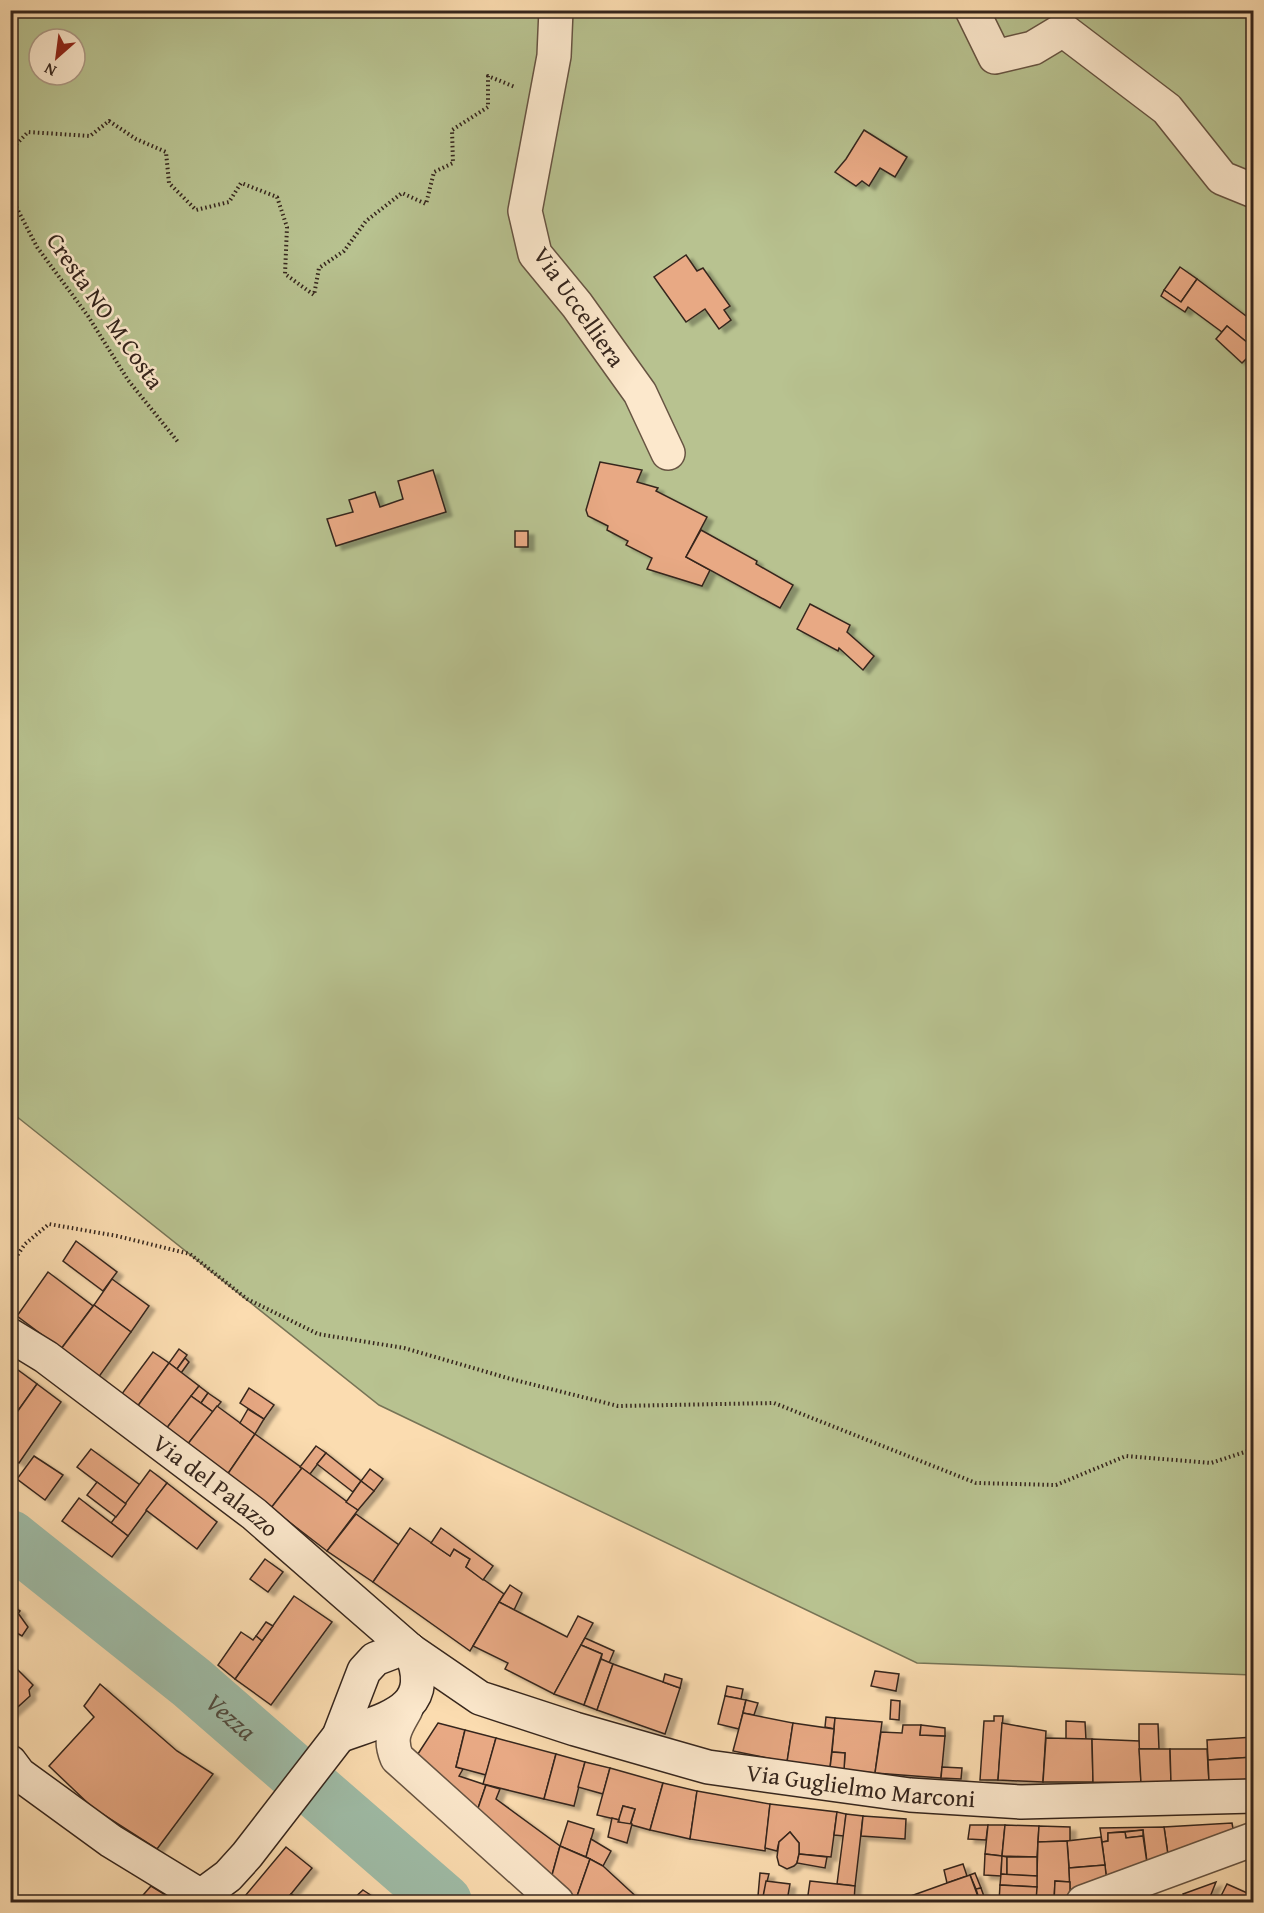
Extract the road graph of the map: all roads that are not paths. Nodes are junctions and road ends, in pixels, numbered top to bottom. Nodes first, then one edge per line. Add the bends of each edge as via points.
1 (556, 10) edge
2 (972, 10) edge
3 (1063, 20) edge
4 (1254, 191) edge
5 (668, 453) dead end
6 (10, 1335) edge
7 (410, 1650) junction
8 (480, 1698) junction
9 (406, 1709) junction
10 (339, 1736) junction
11 (13, 1772) edge
12 (1254, 1796) edge
13 (1254, 1839) edge
14 (206, 1899) edge
15 (557, 1902) edge
16 (1083, 1902) edge

1 - 5 main road, Via Uccelliera via 554,56 525,211 535,254 640,393
2 - 3 main road via 995,57 1033,48
3 - 4 main road via 1167,109 1222,178
6 - 7 main road, Via del Palazzo via 46,1357 254,1514
7 - 8 main road, Via del Palazzo
7 - 9 main road via 418,1678
7 - 10 main road via 375,1659 364,1671
8 - 9 main road via 443,1700
8 - 12 main road, Via Guglielmo Marconi via 708,1767 910,1795 1021,1802
9 - 10 main road
9 - 15 main road via 393,1734 397,1758
10 - 14 main road via 247,1855
11 - 14 main road via 111,1841
13 - 16 main road

